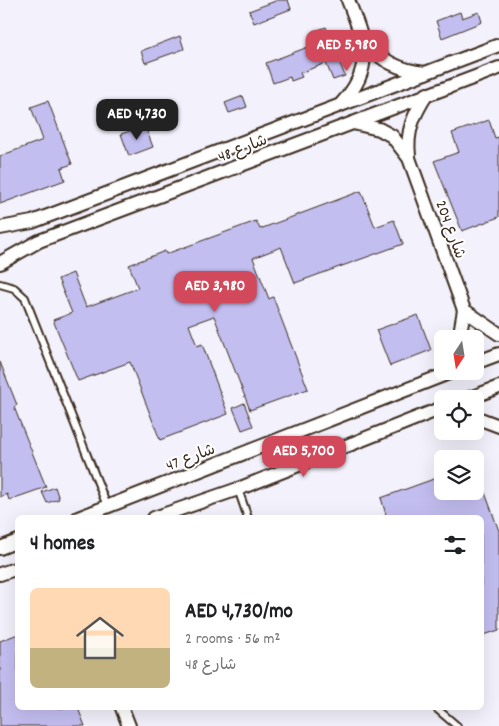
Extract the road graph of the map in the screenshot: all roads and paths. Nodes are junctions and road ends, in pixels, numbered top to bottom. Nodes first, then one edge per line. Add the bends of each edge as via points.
1 (348, 0) edge
2 (364, 42) junction
3 (499, 46) edge
4 (499, 68) edge
5 (426, 73) junction
6 (427, 94) junction
7 (339, 106) junction
8 (350, 123) junction
9 (409, 158) junction
10 (0, 228) edge
11 (0, 262) edge
12 (0, 284) edge
13 (464, 310) junction
14 (460, 330) edge
15 (499, 334) edge
16 (499, 354) edge
17 (484, 360) edge
18 (434, 379) edge
19 (499, 387) edge
20 (484, 393) edge
21 (434, 414) edge
22 (484, 420) edge
23 (499, 426) edge
24 (238, 489) junction
25 (107, 506) junction
26 (85, 515) edge
27 (163, 515) edge
28 (247, 515) edge
29 (15, 542) edge
30 (0, 548) edge
31 (15, 569) edge
32 (2, 574) edge
33 (15, 574) edge
34 (123, 710) edge
35 (438, 710) edge
36 (129, 726) edge
37 (457, 726) edge

1 - 2 street
2 - 5 street via 392,65
2 - 7 street via 360,77
3 - 5 street, شارع 48
4 - 6 street, شارع 48
5 - 7 street, شارع 48
6 - 8 street, شارع 48
6 - 9 street, شارع 204 via 412,119
7 - 10 street, شارع 48 via 32,222
8 - 9 street, شارع 204 via 379,129 392,136
8 - 11 street, شارع 48 via 39,241
9 - 13 street, شارع 204
12 - 25 lane via 14,288 25,298
13 - 14 street
13 - 15 street
16 - 17 street
18 - 25 street, شارع 47
19 - 20 street
21 - 24 street
22 - 23 street
24 - 27 street
24 - 28 lane
25 - 26 street, شارع 47
29 - 30 street
31 - 32 street
32 - 33 street
34 - 36 street
35 - 37 lane

